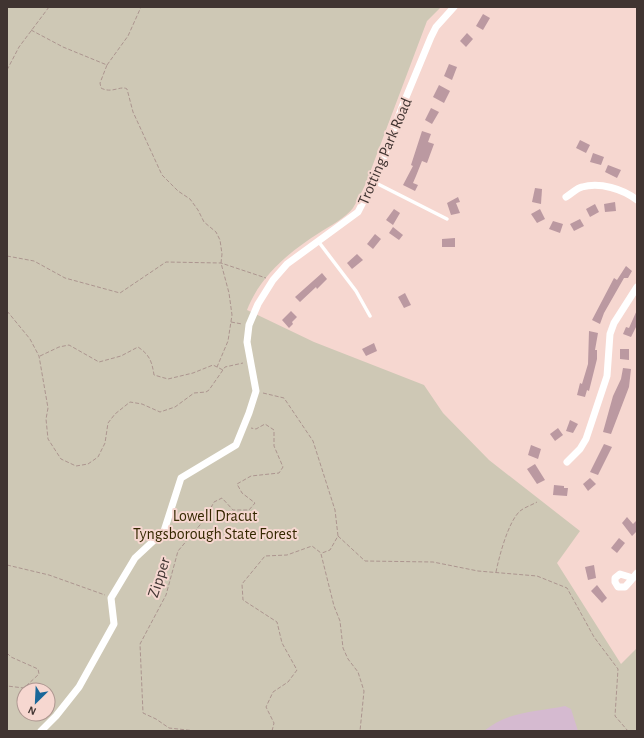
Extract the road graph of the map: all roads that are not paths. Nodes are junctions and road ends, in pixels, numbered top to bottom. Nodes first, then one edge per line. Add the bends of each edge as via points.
1 (454, 7) edge
2 (374, 182) junction
3 (566, 197) dead end
4 (637, 200) edge
5 (447, 219) dead end
6 (318, 241) junction
7 (637, 287) edge
8 (370, 316) dead end
9 (567, 462) dead end
10 (41, 731) edge

1 - 2 street, Trotting Park Road via 436,27 431,37
2 - 5 lane
2 - 6 street, Trotting Park Road via 358,212
3 - 4 street via 582,187 594,186 626,192
6 - 8 lane via 356,291
6 - 10 street, Trotting Park Road via 287,264 273,280 249,325 247,342 256,391 236,445 181,478 164,531 135,558 111,598 114,624 79,687
7 - 9 street via 614,323 610,334 607,376 586,439

